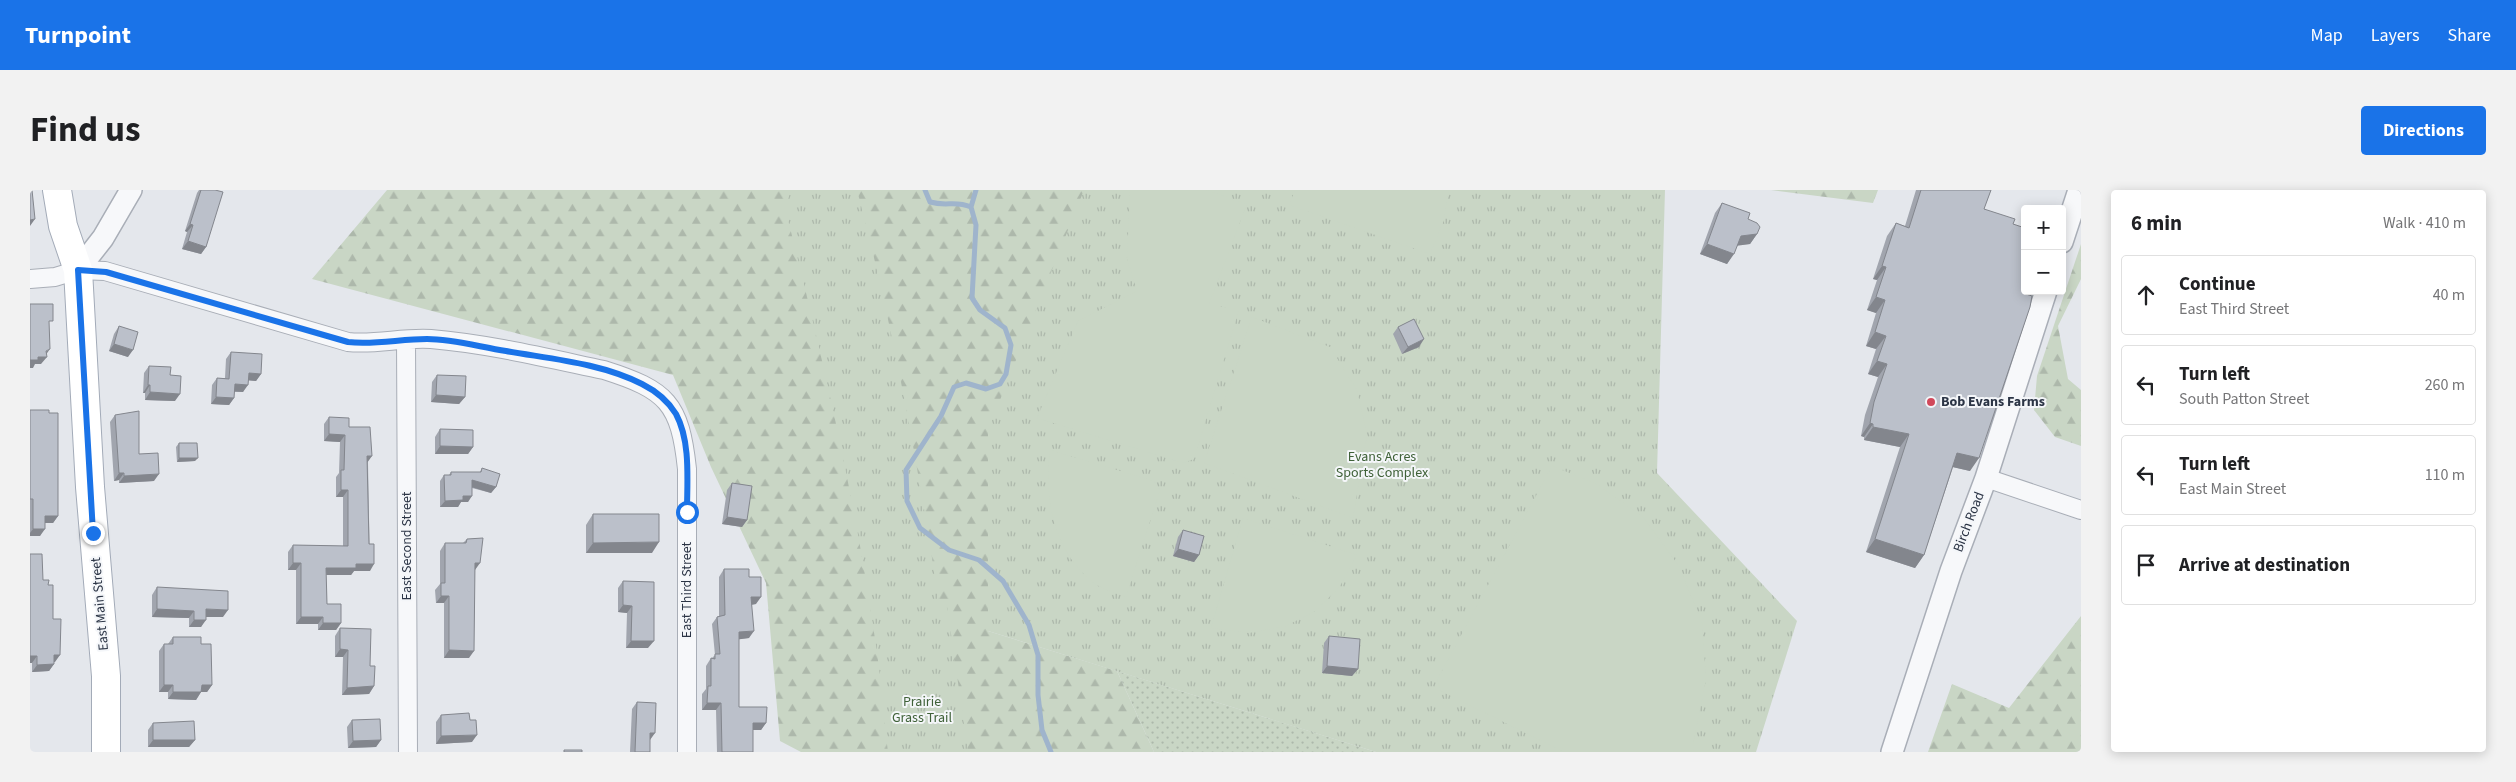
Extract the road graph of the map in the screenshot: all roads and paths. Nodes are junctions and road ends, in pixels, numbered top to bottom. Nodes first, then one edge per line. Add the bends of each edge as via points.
1 (57, 190) edge
2 (131, 190) edge
3 (2079, 190) edge
4 (2066, 230) edge
5 (78, 270) junction
6 (30, 279) edge
7 (2045, 295) edge
8 (406, 340) junction
9 (1986, 478) junction
10 (2081, 510) edge
11 (106, 752) edge
12 (408, 752) edge
13 (687, 752) edge
14 (1892, 752) edge

1 - 5 main road, East Main Street via 63,226
2 - 5 street via 103,238
3 - 4 street
5 - 6 street via 55,277
5 - 8 street via 106,272 348,342 376,344
5 - 11 main road, East Main Street via 90,487 106,676
7 - 9 street, Birch Road
8 - 12 street, East Second Street
8 - 13 street, East Third Street via 447,341 604,370 642,384 668,403 681,426 687,469
9 - 10 street
9 - 14 street, Birch Road via 1951,571

